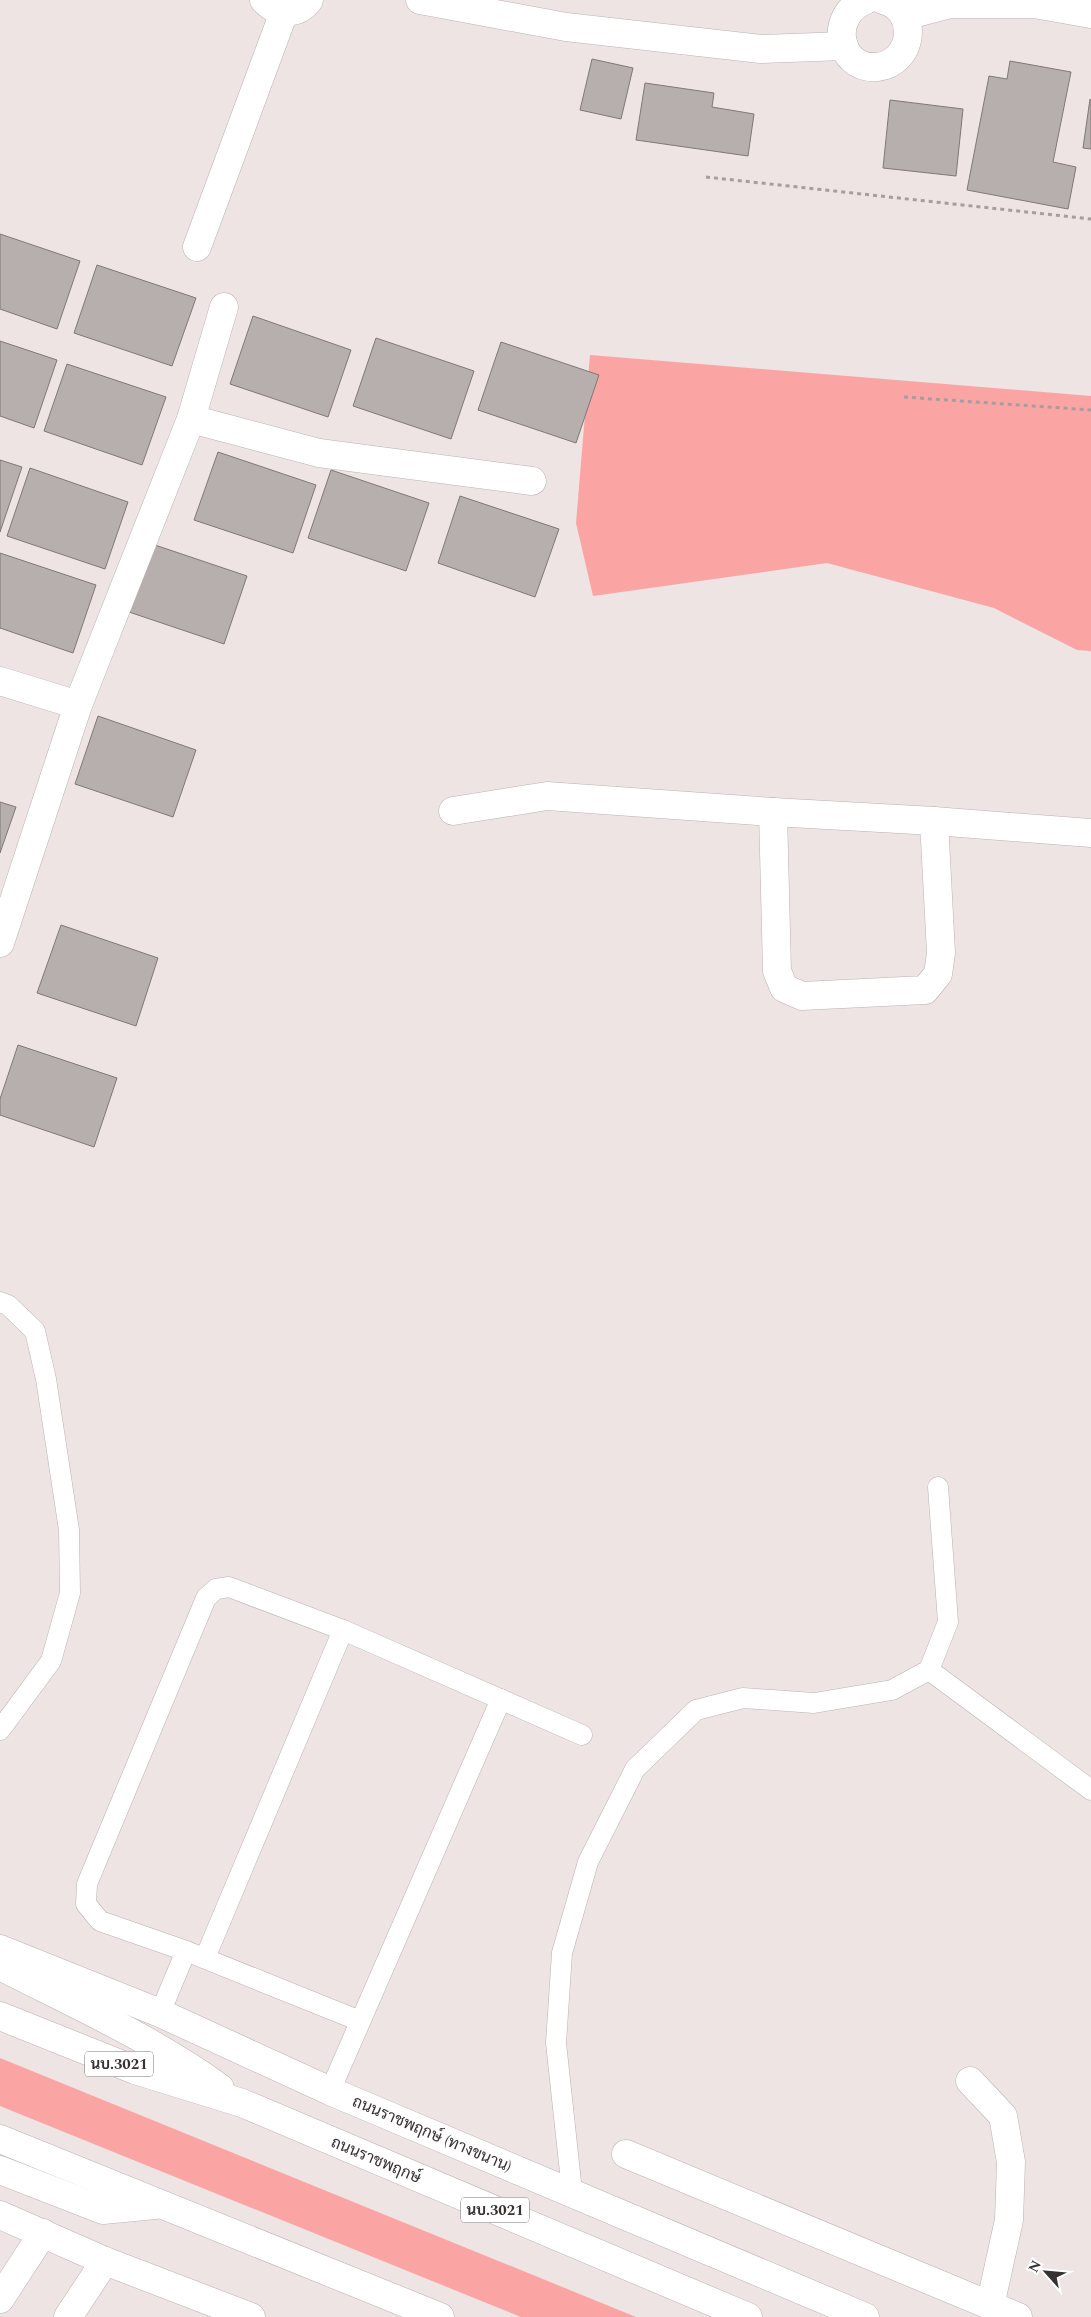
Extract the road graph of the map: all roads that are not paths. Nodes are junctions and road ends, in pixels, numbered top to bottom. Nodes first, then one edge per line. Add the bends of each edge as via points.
1 (309, 0) edge
2 (420, 0) edge
3 (866, 0) edge
4 (883, 0) edge
5 (274, 6) edge
6 (1091, 14) edge
7 (905, 16) junction
8 (844, 46) junction
9 (197, 247) dead end
10 (224, 307) dead end
11 (191, 419) junction
12 (532, 481) dead end
13 (0, 681) edge
14 (78, 705) junction
15 (453, 811) dead end
16 (773, 812) junction
17 (934, 821) junction
18 (1091, 833) edge
19 (0, 943) edge
20 (0, 1302) edge
21 (938, 1487) dead end
22 (342, 1630) junction
23 (929, 1670) junction
24 (501, 1699) junction
25 (0, 1730) edge
26 (582, 1735) dead end
27 (1091, 1790) edge
28 (0, 1949) edge
29 (186, 1951) junction
30 (205, 1958) junction
31 (0, 1966) edge
32 (160, 2013) junction
33 (0, 2016) edge
34 (360, 2021) junction
35 (970, 2081) dead end
36 (330, 2091) junction
37 (242, 2103) junction
38 (0, 2139) edge
39 (626, 2154) dead end
40 (0, 2170) edge
41 (572, 2192) junction
42 (159, 2204) junction
43 (0, 2215) edge
44 (43, 2233) junction
45 (105, 2261) junction
46 (0, 2299) edge
47 (990, 2306) junction
48 (68, 2317) edge
49 (251, 2317) edge
50 (440, 2317) edge
51 (748, 2317) edge
52 (865, 2317) edge
53 (1018, 2317) edge

1 - 5 street via 301,8
2 - 8 street via 566,27 761,49
3 - 8 street via 850,9 844,18 841,28
4 - 7 street via 898,7
5 - 9 street
6 - 7 street via 1034,4 950,4
7 - 8 street via 908,38 904,49 887,65 863,65 853,60
10 - 11 street
11 - 12 street via 319,453
11 - 14 street
13 - 14 street
14 - 19 street
15 - 16 street via 547,796
16 - 17 street
16 - 17 street via 777,971 784,988 802,996 925,990 938,974 941,953
17 - 18 street
20 - 25 lane via 8,1305 35,1330 46,1379 69,1530 70,1594 51,1662
21 - 23 lane via 948,1622
22 - 24 lane
22 - 29 lane via 230,1587 216,1588 206,1598 86,1884 86,1904 100,1920
22 - 30 lane
23 - 27 lane
23 - 41 lane via 892,1690 814,1703 743,1698 696,1710 635,1769 588,1862 562,1953 556,2043
24 - 26 lane
24 - 34 lane
28 - 32 street, ถนนราชพฤกษ์ (ทางขนาน) / นบ.3021
29 - 30 lane
29 - 32 lane
30 - 34 lane
31 - 37 street via 132,2034 203,2075
32 - 36 street, ถนนราชพฤกษ์ (ทางขนาน) / นบ.3021
33 - 37 street, ถนนราชพฤกษ์ / นบ.3021 via 135,2070
34 - 36 lane
35 - 47 street via 1003,2116 1011,2162 1009,2220
36 - 41 street, ถนนราชพฤกษ์ (ทางขนาน) / นบ.3021
37 - 51 street, ถนนราชพฤกษ์ / นบ.3021
38 - 42 street
39 - 47 street
40 - 42 street via 103,2210
41 - 52 street, ถนนราชพฤกษ์ (ทางขนาน) / นบ.3021
42 - 50 street
43 - 44 street
44 - 45 street
44 - 46 street
45 - 48 street
45 - 49 street
47 - 53 street

